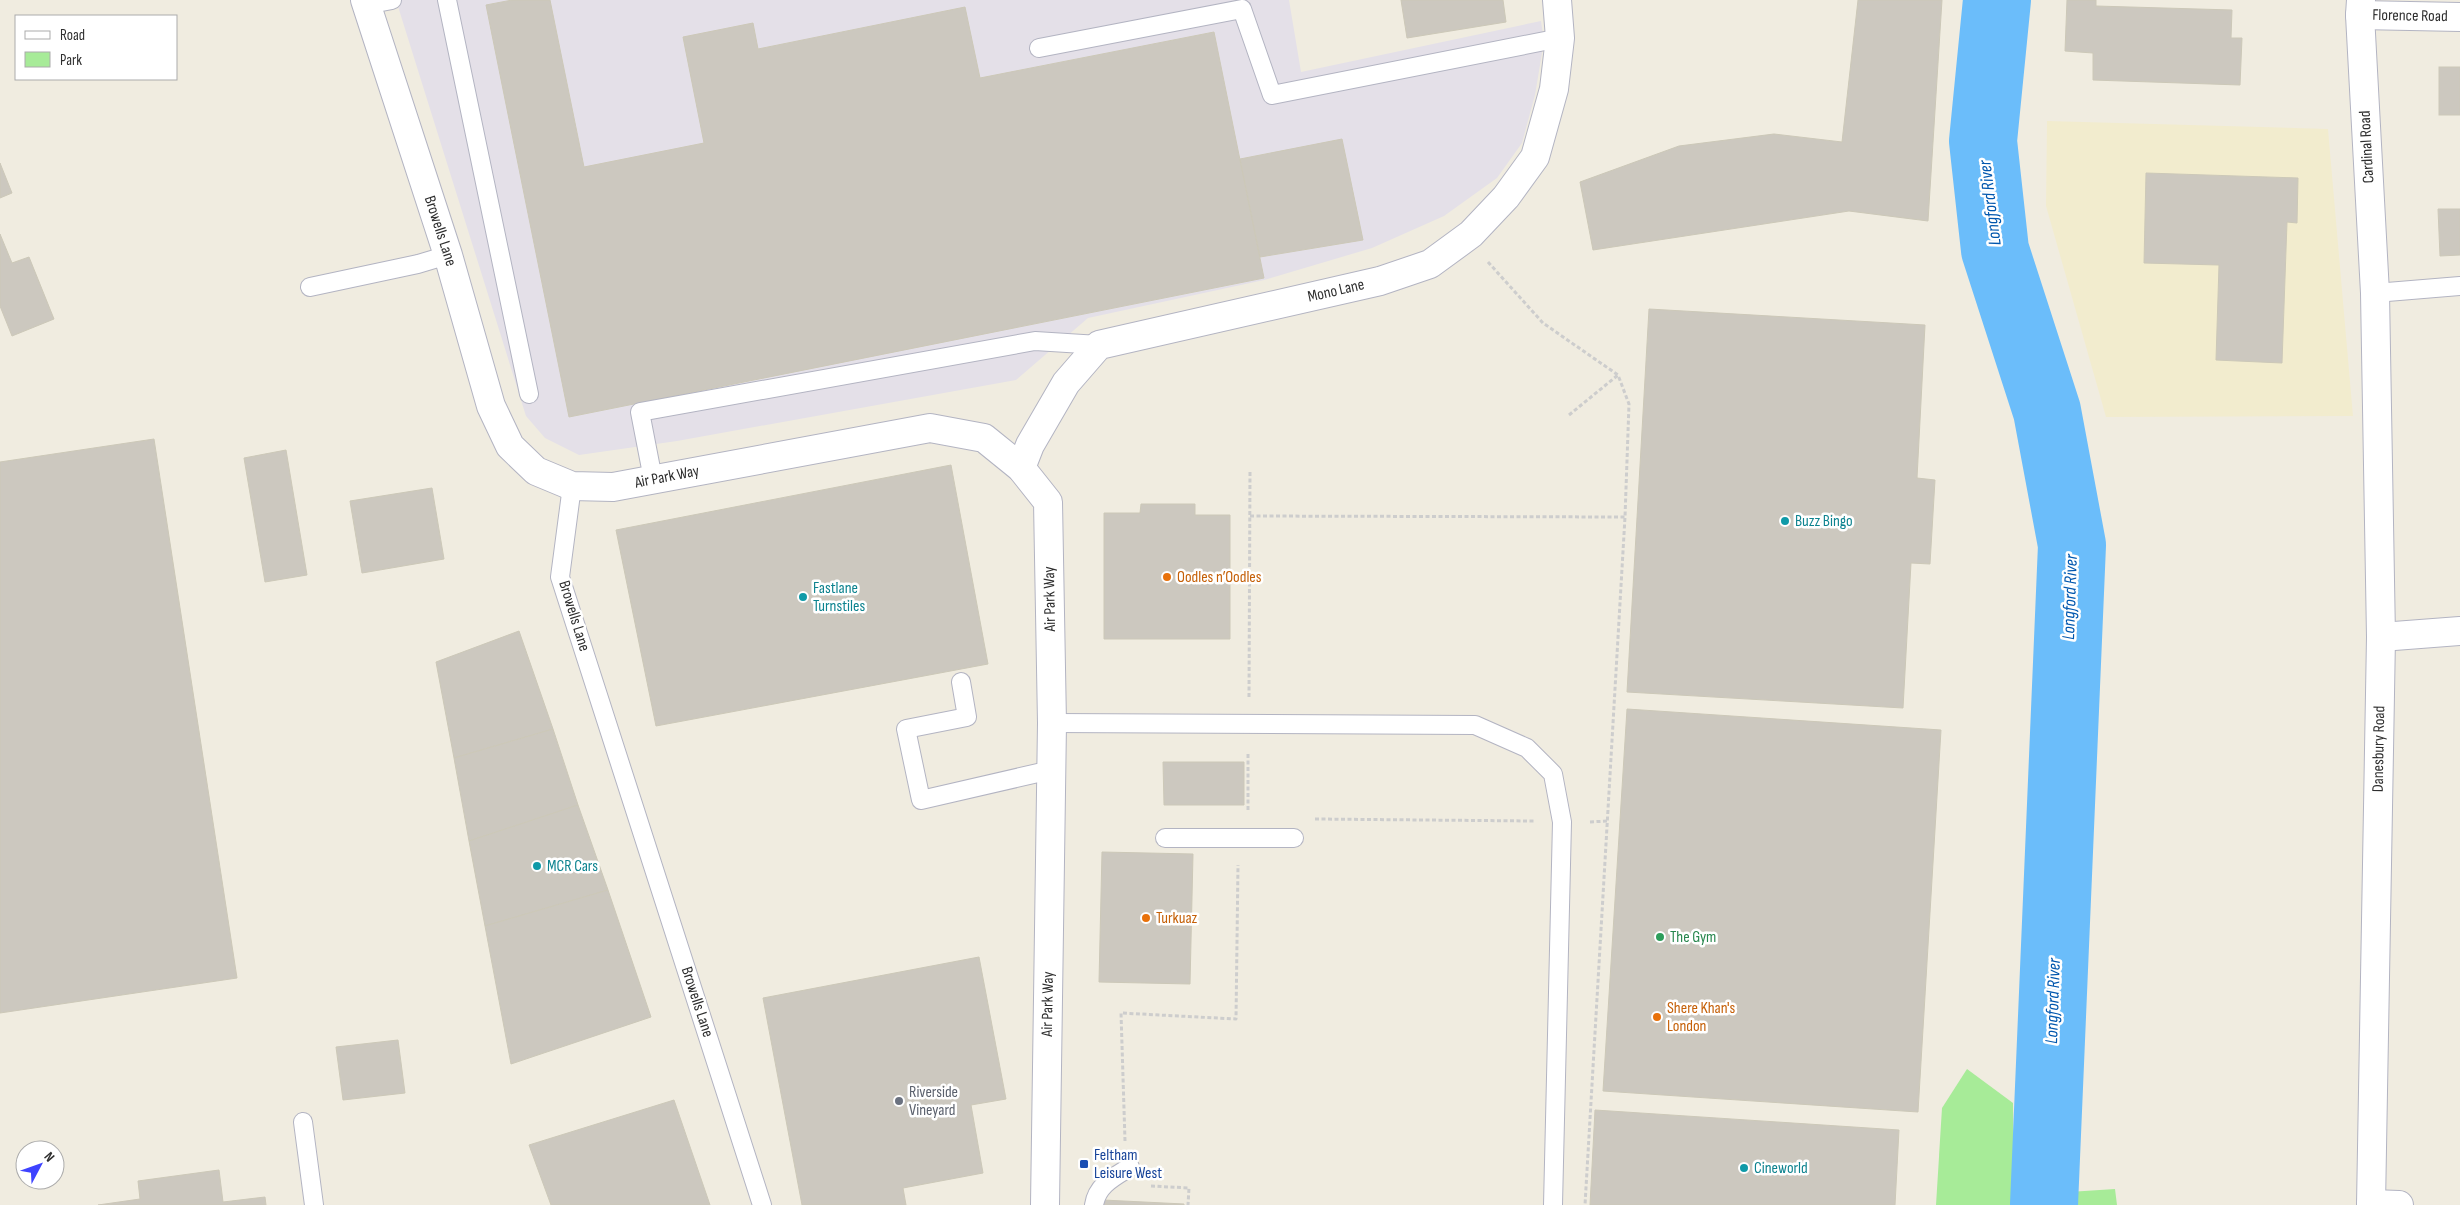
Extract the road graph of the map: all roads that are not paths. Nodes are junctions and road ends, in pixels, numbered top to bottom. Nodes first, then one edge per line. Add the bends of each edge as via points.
1 (447, 0) edge
2 (374, 2) edge
3 (2361, 8) edge
4 (2460, 17) edge
5 (1559, 19) edge
6 (1039, 48) dead end
7 (448, 255) junction
8 (2460, 286) edge
9 (310, 287) dead end
10 (2375, 293) junction
11 (1099, 345) junction
12 (530, 394) dead end
13 (1021, 468) junction
14 (653, 479) junction
15 (572, 486) junction
16 (2460, 630) edge
17 (2381, 637) junction
18 (961, 682) dead end
19 (1052, 723) junction
20 (1051, 770) junction
21 (1165, 838) dead end
22 (1294, 838) dead end
23 (303, 1122) dead end
24 (1128, 1169) road end
25 (314, 1205) edge
26 (762, 1205) edge
27 (1045, 1205) edge
28 (1094, 1205) edge
29 (1553, 1205) edge
30 (2371, 1205) edge
31 (2399, 1205) edge

1 - 12 lane
2 - 7 street, Browells Lane
3 - 4 street, Florence Road
3 - 10 street, Cardinal Road
5 - 6 lane via 1272,95 1242,9
5 - 11 street, Mono Lane via 1554,89 1535,157 1506,197 1471,234 1430,264 1380,281
7 - 9 lane
7 - 15 street, Browells Lane via 491,406 510,446 536,471
8 - 10 lane
10 - 17 street, Danesbury Road
11 - 13 street via 1066,383 1030,445
11 - 14 lane via 1035,341 640,412
13 - 14 street, Air Park Way via 984,438 930,428
13 - 19 street, Air Park Way via 1048,502
14 - 15 street, Air Park Way via 613,487
15 - 26 lane, Browells Lane via 560,577
16 - 17 street
17 - 30 street, Danesbury Road
18 - 20 lane via 968,717 906,729 921,800
19 - 20 street, Air Park Way
19 - 29 lane via 1475,725 1527,748 1552,774 1562,822
20 - 27 street, Air Park Way
21 - 22 lane
23 - 25 lane
24 - 28 lane via 1110,1179 1096,1194
30 - 31 street

